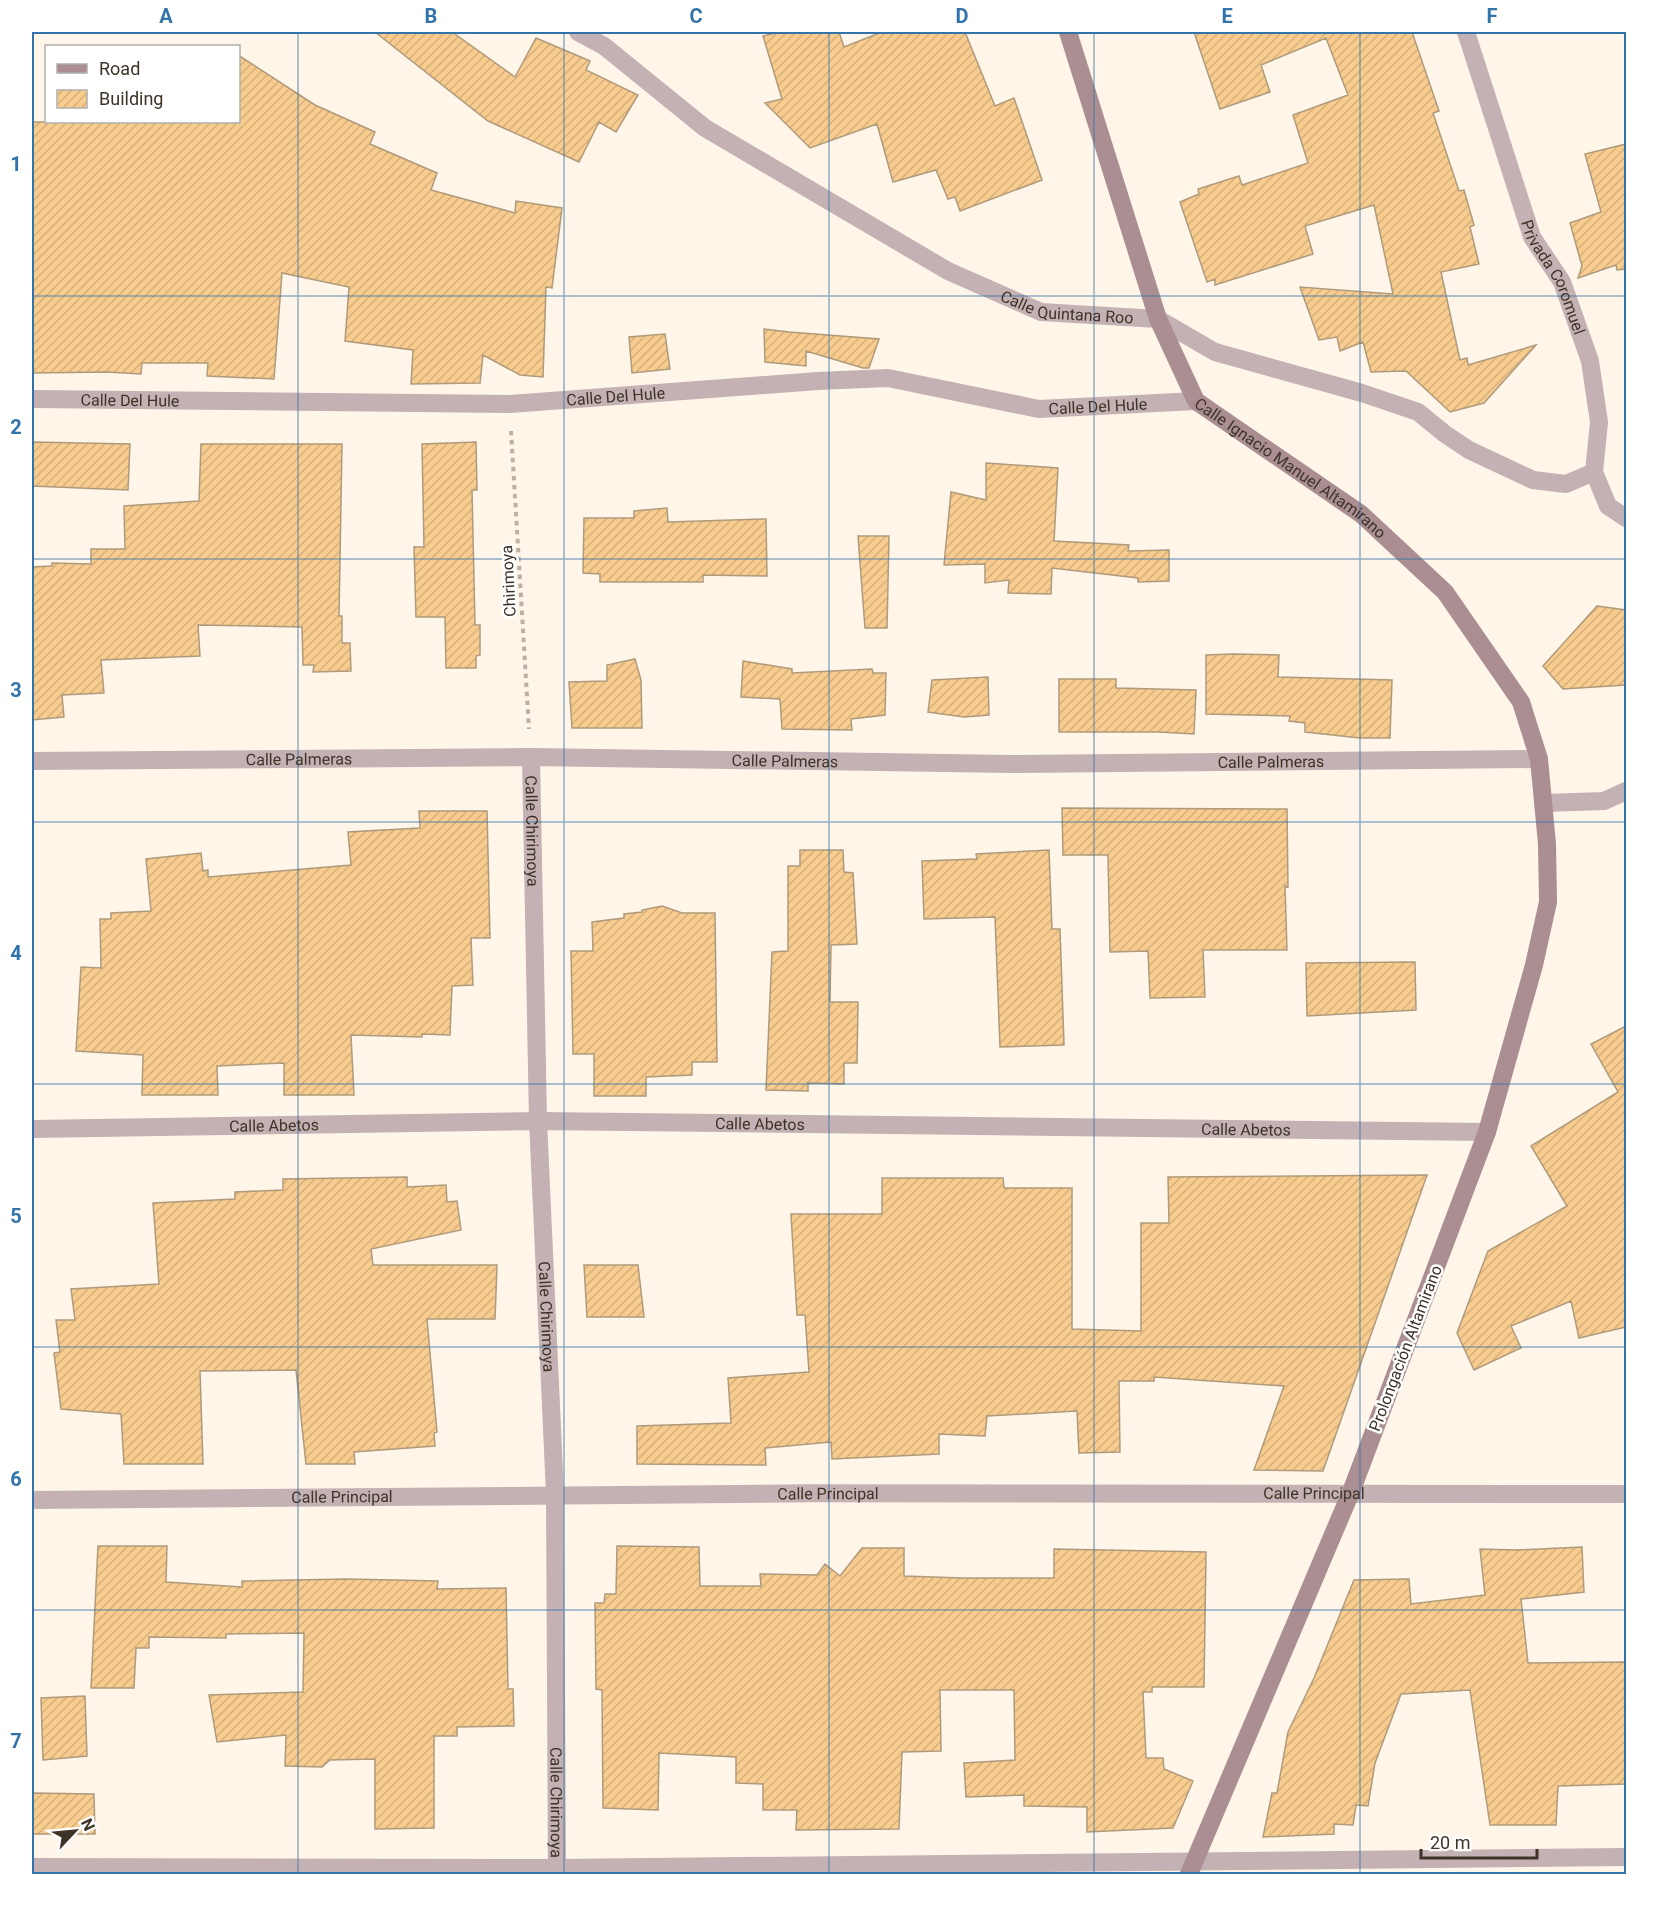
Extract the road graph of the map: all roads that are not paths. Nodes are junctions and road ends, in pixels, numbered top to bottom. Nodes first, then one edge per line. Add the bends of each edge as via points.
1 (578, 32) edge
2 (1068, 32) edge
3 (1466, 32) edge
4 (1158, 319) junction
5 (32, 399) edge
6 (1196, 401) junction
7 (1594, 472) junction
8 (1626, 518) edge
9 (531, 757) junction
10 (1539, 759) junction
11 (32, 761) edge
12 (1626, 791) edge
13 (1543, 803) junction
14 (538, 1121) junction
15 (32, 1129) edge
16 (1487, 1132) junction
17 (1351, 1492) junction
18 (555, 1494) junction
19 (1626, 1494) edge
20 (32, 1500) edge
21 (1626, 1857) edge
22 (32, 1867) edge
23 (1192, 1869) edge
24 (557, 1871) edge

1 - 4 street, Calle Quintana Roo via 604,46 705,128 948,271 1041,312
2 - 4 street, Calle Ignacio Manuel Altamirano
3 - 7 street, Privada Coromuel via 1532,237 1562,282 1590,362 1599,422
4 - 6 street, Calle Ignacio Manuel Altamirano
4 - 7 street, Calle Quintana Roo via 1215,352 1418,411 1469,450 1533,480 1566,484
5 - 6 street, Calle Del Hule via 510,404 888,378 1039,409
6 - 10 street, Calle Ignacio Manuel Altamirano via 1361,514 1445,592 1521,702
7 - 8 street, Privada Coromuel via 1608,506
9 - 10 street, Calle Palmeras via 1012,764
9 - 11 street, Calle Palmeras
9 - 14 street, Calle Chirimoya
10 - 13 street, Calle Ignacio Manuel Altamirano
12 - 13 street via 1604,801
13 - 16 street, Prolongación Altamirano via 1548,902
14 - 15 street, Calle Abetos
14 - 16 street, Calle Abetos
14 - 18 street, Calle Chirimoya
16 - 17 street, Prolongación Altamirano
17 - 18 street, Calle Principal
17 - 19 street, Calle Principal
17 - 23 street, Prolongación Altamirano
18 - 20 street, Calle Principal
18 - 24 street, Calle Chirimoya
21 - 23 street
22 - 24 street
23 - 24 street

